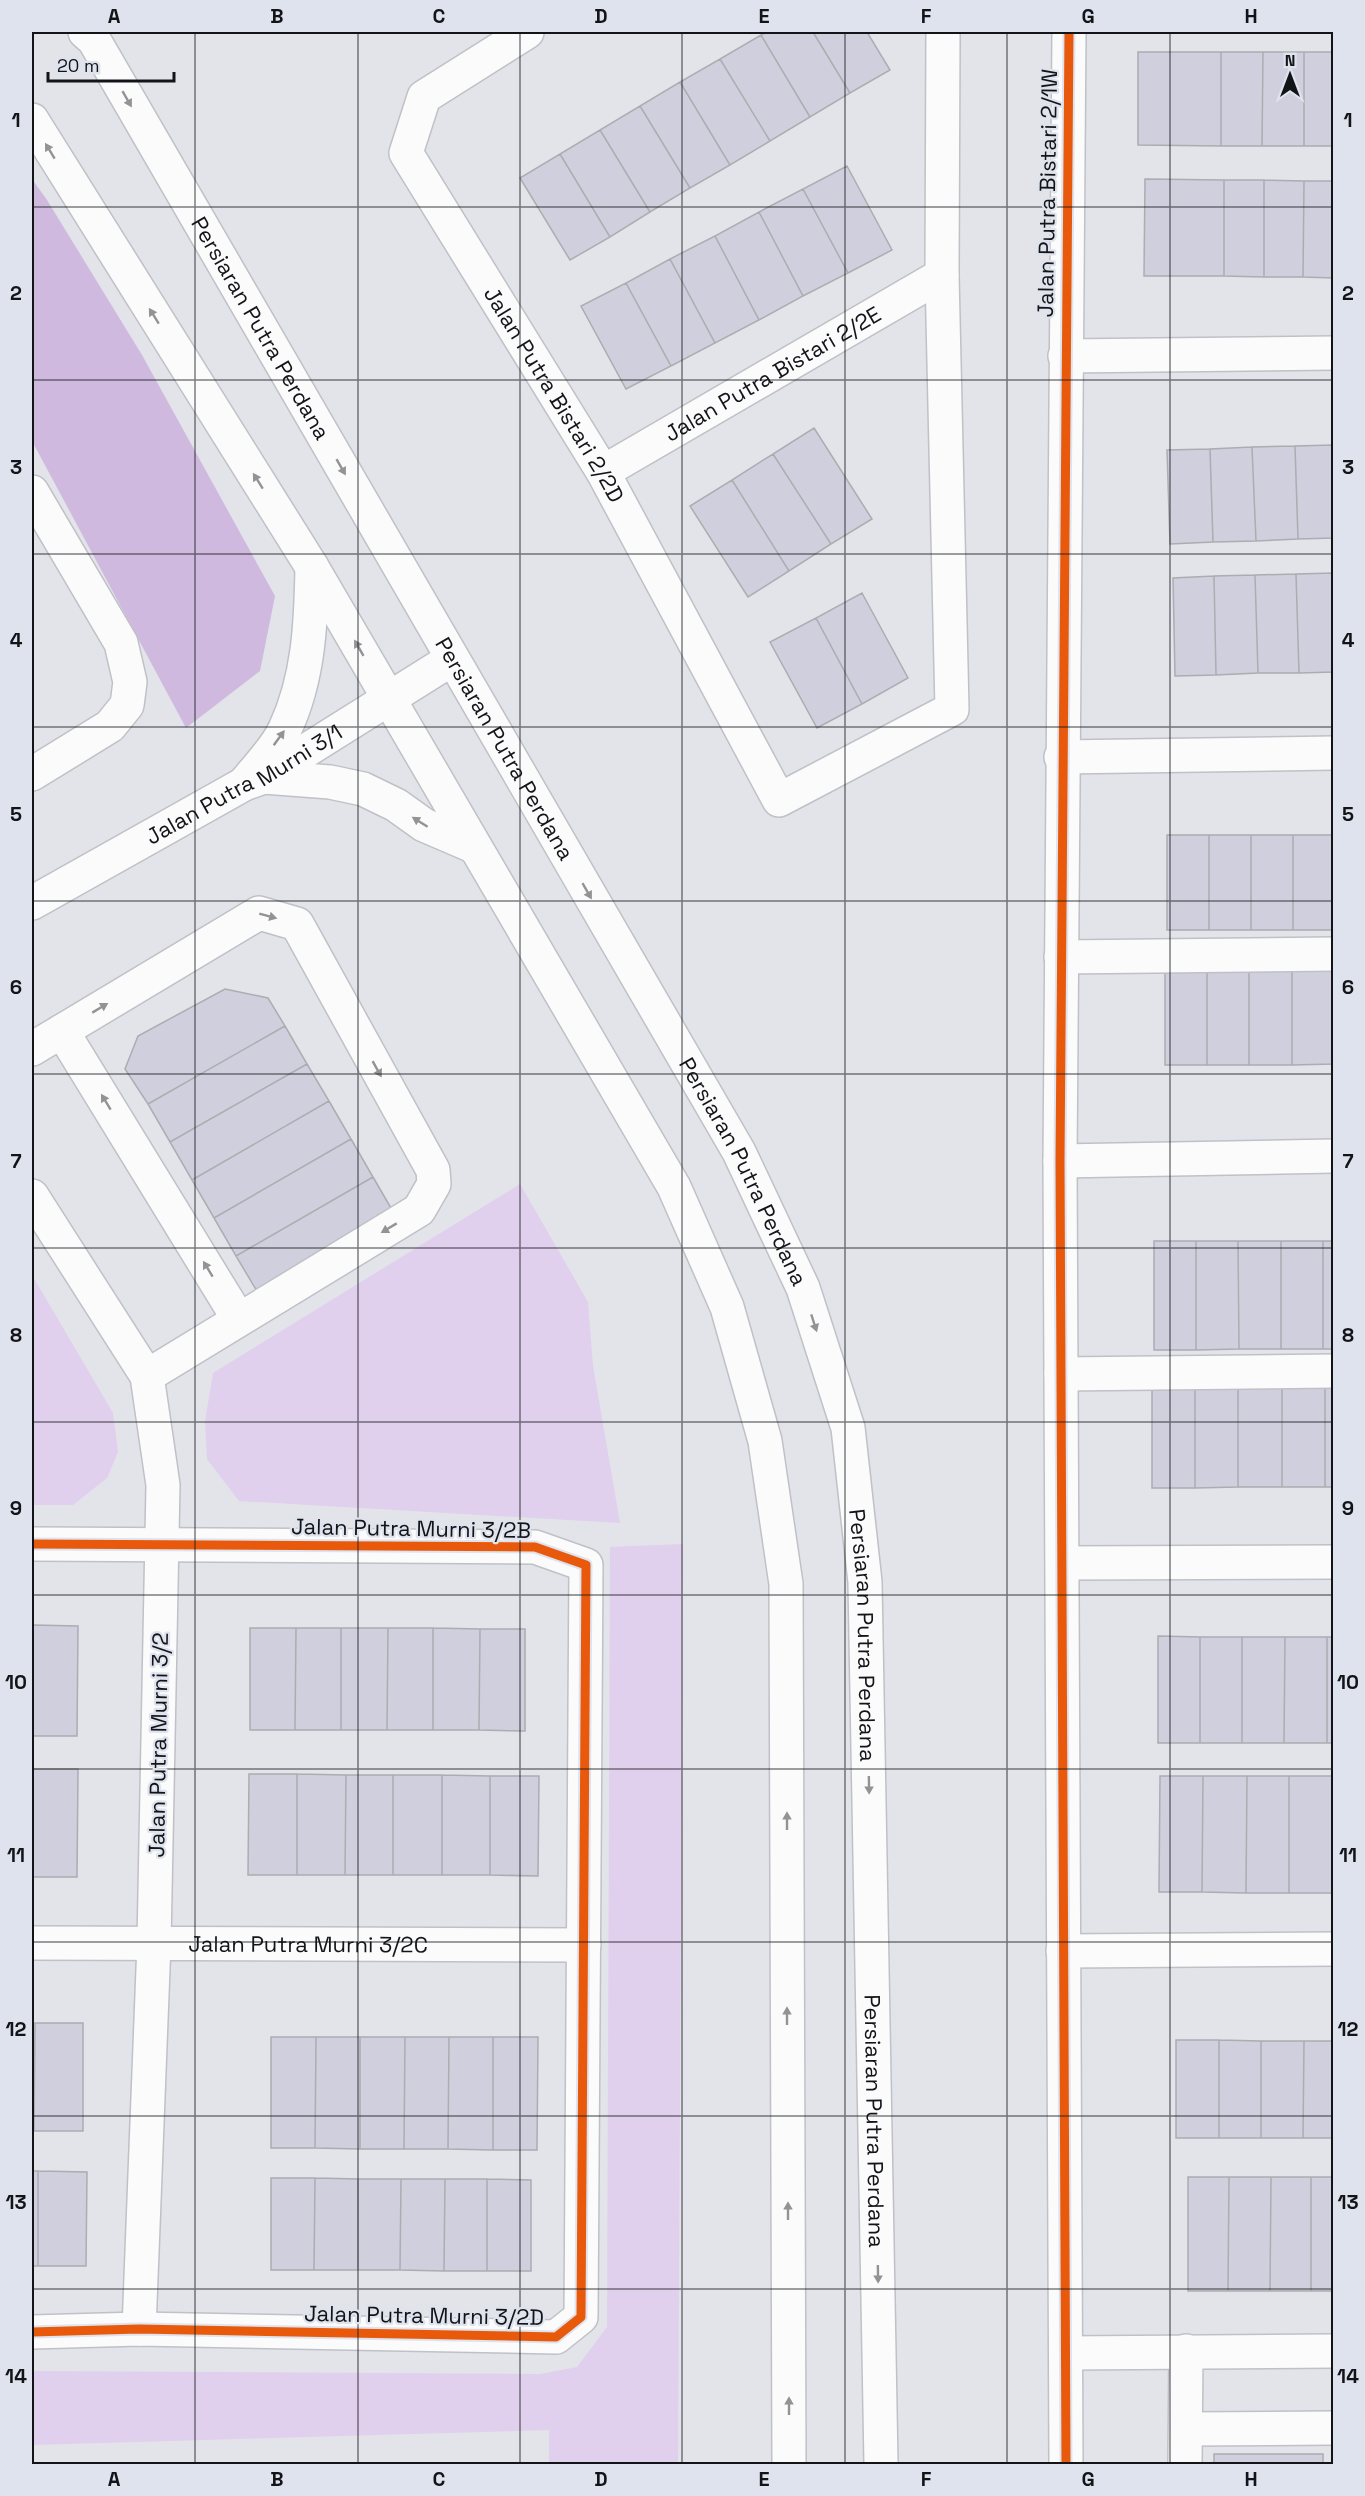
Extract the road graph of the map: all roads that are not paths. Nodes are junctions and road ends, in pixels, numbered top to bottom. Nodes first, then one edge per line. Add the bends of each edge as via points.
1 (526, 32) edge
2 (942, 32) edge
3 (1069, 32) edge
4 (96, 34) edge
5 (32, 120) edge
6 (942, 275) junction
7 (1334, 353) edge
8 (1065, 356) junction
9 (603, 472) junction
10 (32, 492) edge
11 (312, 567) junction
12 (452, 659) junction
13 (388, 699) junction
14 (1334, 753) edge
15 (1061, 757) junction
16 (32, 774) edge
17 (254, 781) junction
18 (473, 846) junction
19 (32, 903) edge
20 (1334, 954) edge
21 (1061, 957) junction
22 (62, 1031) junction
23 (32, 1049) edge
24 (1334, 1156) edge
25 (1060, 1161) junction
26 (32, 1196) edge
27 (238, 1318) junction
28 (1334, 1371) edge
29 (1061, 1374) junction
30 (147, 1376) junction
31 (32, 1544) edge
32 (163, 1544) junction
33 (1334, 1562) edge
34 (1063, 1563) junction
35 (32, 1943) edge
36 (154, 1943) junction
37 (584, 1945) junction
38 (1334, 1949) edge
39 (1063, 1951) junction
40 (139, 2329) junction
41 (32, 2332) edge
42 (1186, 2351) junction
43 (1334, 2351) edge
44 (1067, 2353) junction
45 (1334, 2428) edge
46 (1186, 2429) junction
47 (789, 2464) edge
48 (881, 2464) edge
49 (1066, 2464) edge
50 (1185, 2464) edge

1 - 9 street, Jalan Putra Bistari 2/2D via 424,97 406,153
2 - 6 street
3 - 8 street, Jalan Putra Bistari 2/1W
4 -> 12 street, Persiaran Putra Perdana
11 -> 5 street
6 - 9 street, Jalan Putra Bistari 2/2E
6 - 9 street, Jalan Putra Bistari 2/2D via 952,709 779,800
7 - 8 street
8 - 15 street, Jalan Putra Bistari 2/1W
10 - 16 street via 121,644 130,682 127,705 110,726
13 -> 11 street
17 -> 11 street via 285,730 297,695 311,632
12 - 13 street, Jalan Putra Murni 3/1
12 -> 48 street, Persiaran Putra Perdana via 739,1152 803,1288 848,1428 865,1582
13 - 17 street, Jalan Putra Murni 3/1
13 - 18 street
14 - 15 street
15 - 21 street, Jalan Putra Bistari 2/1W
18 -> 17 street via 424,825 363,789 330,782
17 - 19 street, Jalan Putra Murni 3/1
47 -> 18 street via 786,1584 765,1441 727,1306 674,1186
20 - 21 street
21 - 25 street, Jalan Putra Bistari 2/1W
22 - 23 street
27 -> 22 street
22 -> 27 street via 259,913 297,924 433,1170 434,1184 419,1210
24 - 25 street
25 - 29 street, Jalan Putra Bistari 2/1W
26 - 30 street, Jalan Putra Murni 3/2
27 - 30 street
28 - 29 street
29 - 34 street, Jalan Putra Bistari 2/1W
30 - 32 street, Jalan Putra Murni 3/2 via 163,1485
31 - 32 street, Jalan Putra Murni 3/2B
32 - 36 street, Jalan Putra Murni 3/2
32 - 37 street, Jalan Putra Murni 3/2B via 535,1547 586,1565
33 - 34 street
34 - 39 street, Jalan Putra Bistari 2/1W
35 - 36 street, Jalan Putra Murni 3/2C
36 - 37 street, Jalan Putra Murni 3/2C
36 - 40 street, Jalan Putra Murni 3/2
37 - 40 street, Jalan Putra Murni 3/2D via 581,2316 556,2337
38 - 39 street
39 - 44 street, Jalan Putra Bistari 2/1W
40 - 41 street, Jalan Putra Murni 3/2D
42 - 43 street
42 - 44 street
42 - 46 street
44 - 49 street, Jalan Putra Bistari 2/1W
45 - 46 street
46 - 50 street

